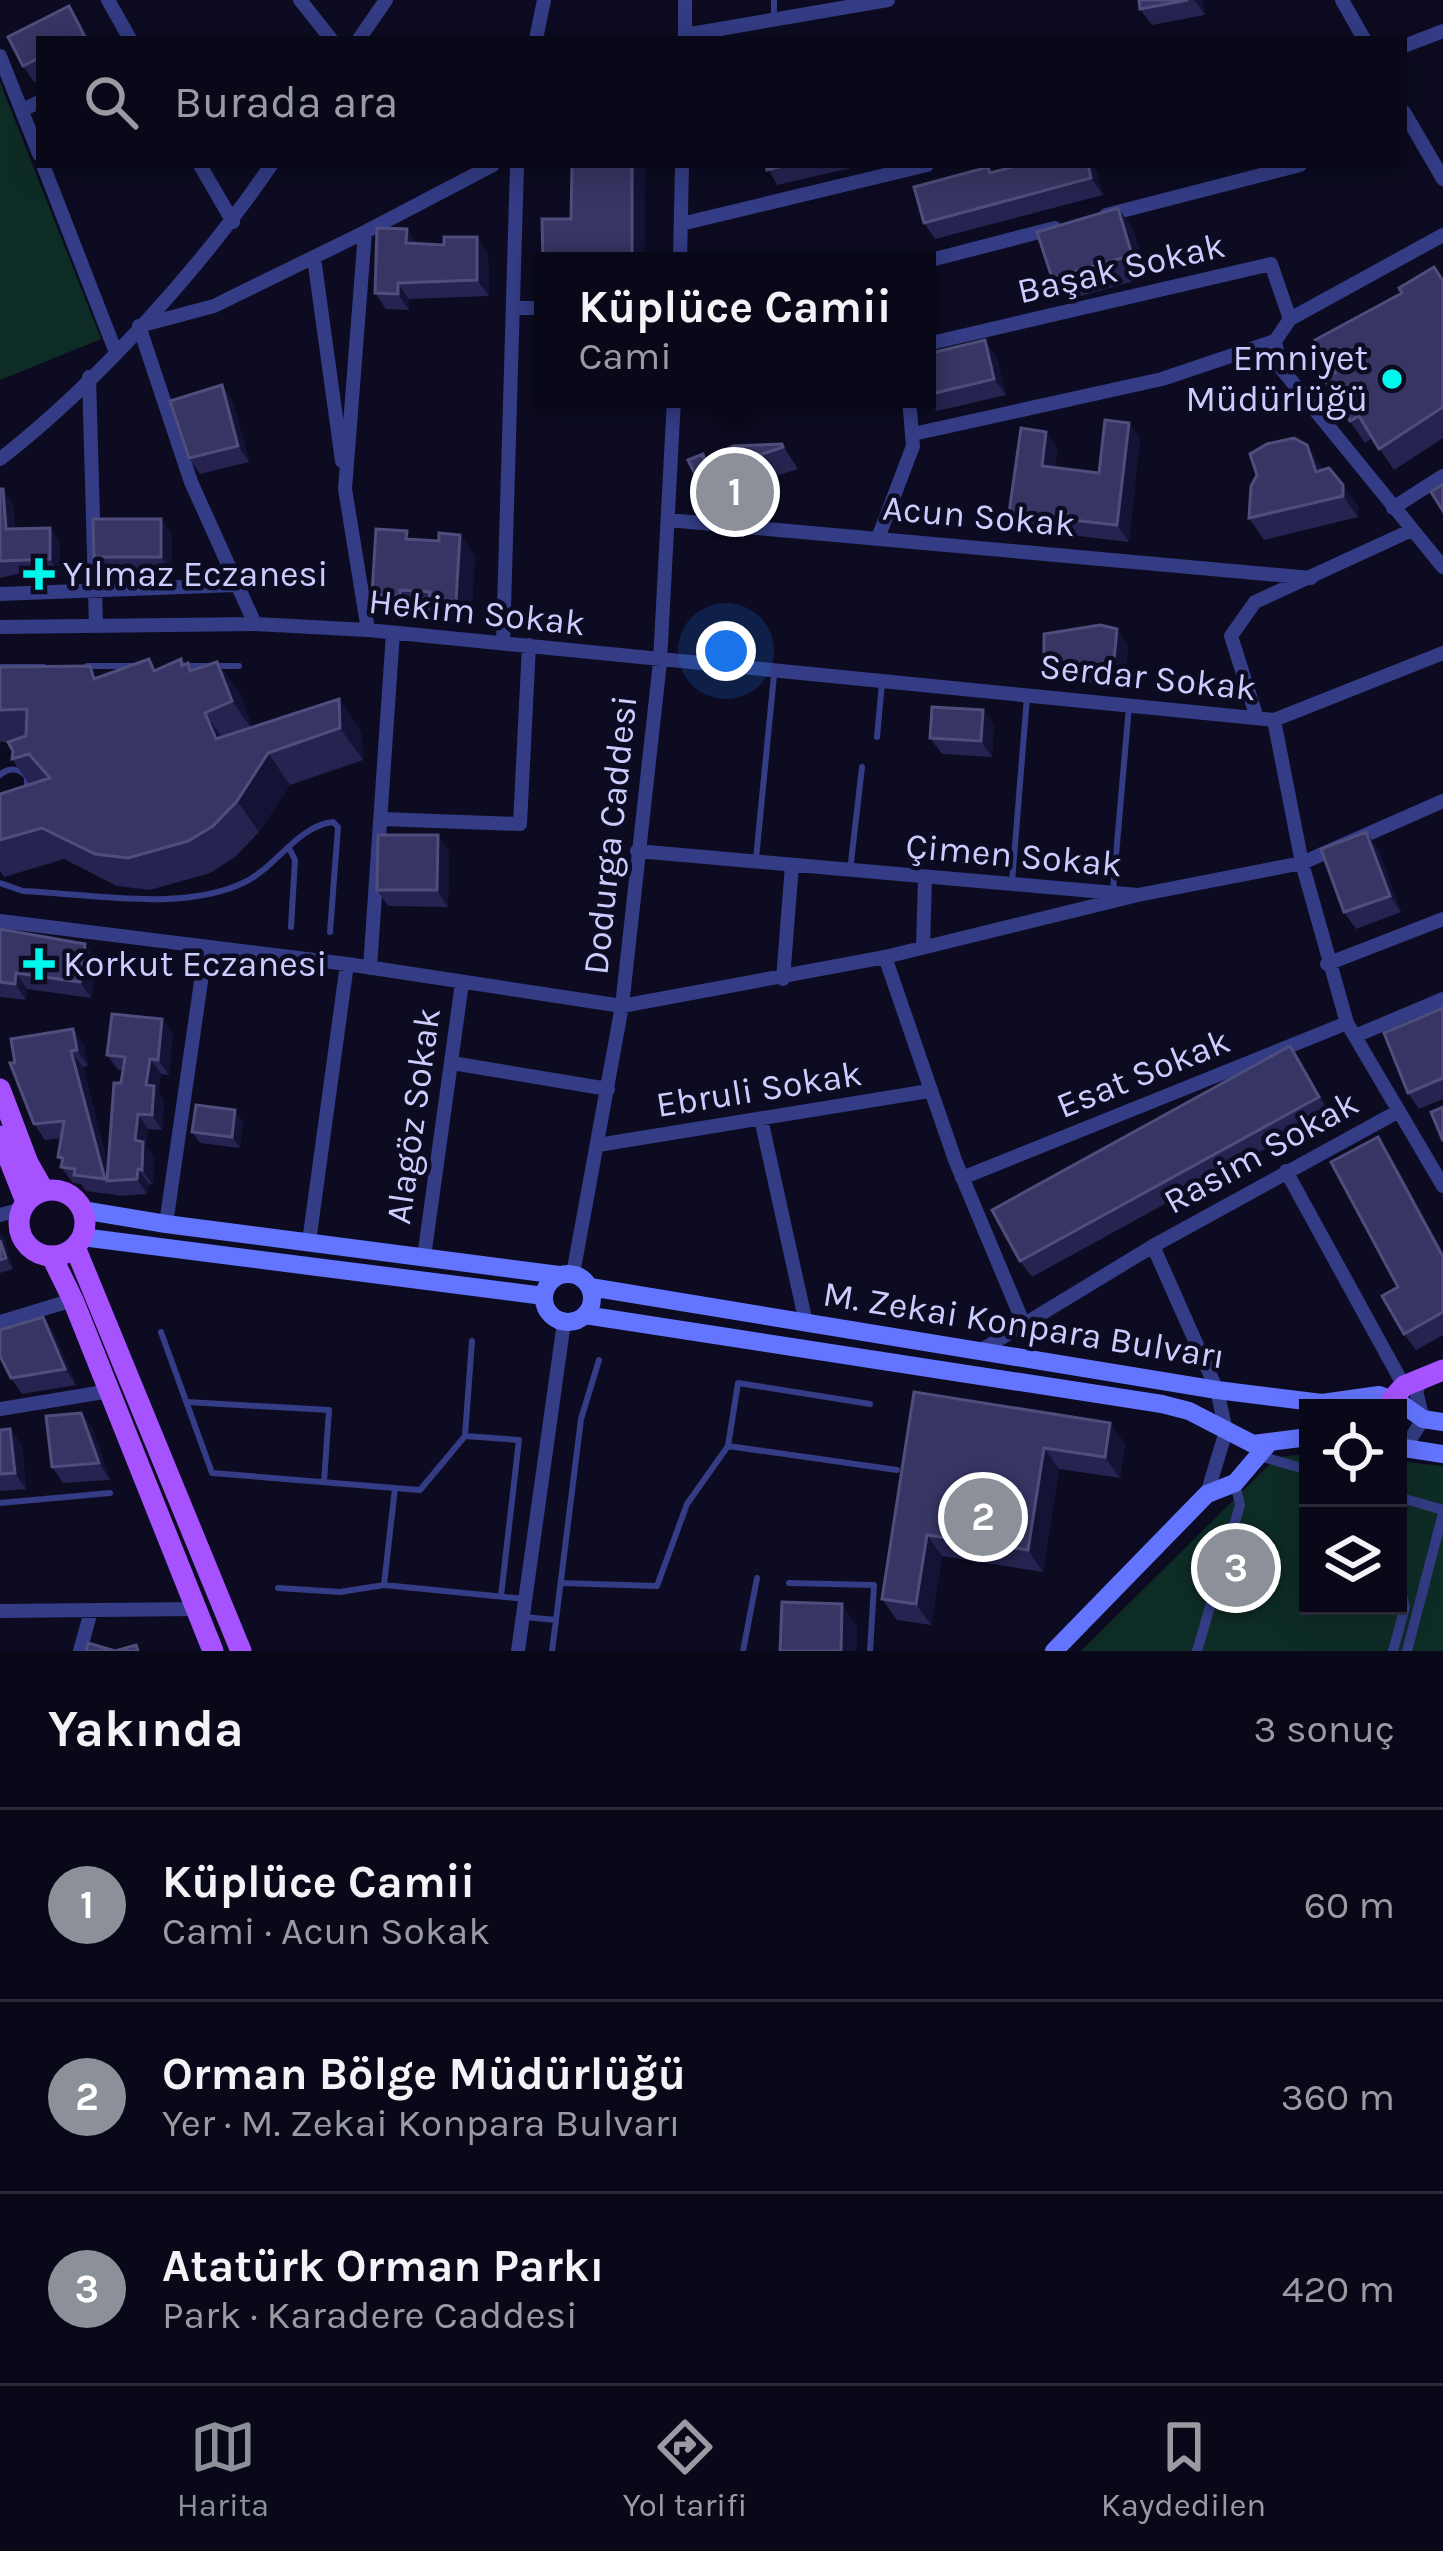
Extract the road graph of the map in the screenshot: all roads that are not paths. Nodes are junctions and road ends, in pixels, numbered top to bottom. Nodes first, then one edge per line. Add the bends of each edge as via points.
1 (108, 0) edge
2 (300, 0) edge
3 (386, 0) edge
4 (544, 0) edge
5 (685, 0) edge
6 (774, 0) edge
7 (888, 0) edge
8 (1342, 0) edge
9 (774, 22) junction
10 (1443, 31) edge
11 (128, 36) edge
12 (329, 36) edge
13 (361, 36) edge
14 (537, 36) edge
15 (685, 36) edge
16 (691, 36) edge
17 (1362, 36) edge
18 (1407, 45) edge
19 (0, 56) edge
20 (36, 103) edge
21 (22, 110) junction
22 (1410, 137) edge
23 (36, 146) edge
24 (44, 168) edge
25 (202, 168) edge
26 (270, 168) edge
27 (488, 168) edge
28 (517, 168) edge
29 (682, 168) edge
30 (914, 168) edge
31 (1288, 168) edge
32 (1443, 179) edge
33 (232, 222) junction
34 (681, 224) junction
35 (365, 232) junction
36 (1443, 235) edge
37 (680, 252) edge
38 (314, 258) junction
39 (936, 259) edge
40 (515, 308) junction
41 (534, 308) edge
42 (1291, 319) junction
43 (139, 326) junction
44 (1275, 340) junction
45 (936, 342) edge
46 (116, 350) junction
47 (89, 377) junction
48 (677, 408) edge
49 (911, 408) edge
50 (913, 434) junction
51 (24, 440) junction
52 (0, 458) edge
53 (0, 472) edge
54 (1443, 476) edge
55 (345, 489) junction
56 (1393, 508) junction
57 (668, 520) junction
58 (1412, 530) junction
59 (878, 538) junction
60 (1443, 567) edge
61 (1311, 578) junction
62 (235, 585) junction
63 (94, 590) junction
64 (0, 594) edge
65 (96, 625) junction
66 (255, 625) junction
67 (0, 627) edge
68 (368, 630) junction
69 (393, 633) junction
70 (503, 642) junction
71 (529, 645) junction
72 (1443, 652) edge
73 (660, 662) junction
74 (72, 666) edge
75 (144, 666) edge
76 (168, 666) edge
77 (239, 666) dead end
78 (0, 667) edge
79 (48, 667) edge
80 (774, 671) junction
81 (882, 679) junction
82 (1027, 695) junction
83 (1130, 705) junction
84 (1257, 718) junction
85 (1274, 720) junction
86 (877, 737) dead end
87 (862, 767) dead end
88 (0, 775) edge
89 (17, 800) edge
90 (1443, 801) edge
91 (382, 819) junction
92 (289, 848) junction
93 (637, 851) junction
94 (756, 862) junction
95 (1302, 863) junction
96 (792, 866) junction
97 (850, 871) junction
98 (925, 878) junction
99 (0, 883) edge
100 (1012, 885) junction
101 (1113, 893) junction
102 (1138, 896) junction
103 (1443, 920) edge
104 (0, 921) edge
105 (291, 927) dead end
106 (330, 932) dead end
107 (206, 947) junction
108 (923, 948) junction
109 (885, 957) junction
110 (347, 964) junction
111 (1328, 964) junction
112 (370, 968) junction
113 (783, 979) junction
114 (462, 982) junction
115 (1443, 999) edge
116 (622, 1006) junction
117 (1351, 1030) junction
118 (452, 1064) junction
119 (0, 1089) edge
120 (608, 1089) junction
121 (929, 1091) junction
122 (1399, 1111) junction
123 (761, 1119) junction
124 (0, 1136) edge
125 (598, 1145) junction
126 (1286, 1171) junction
127 (962, 1178) junction
128 (1443, 1186) edge
129 (23, 1204) edge
130 (82, 1210) junction
131 (166, 1224) junction
132 (78, 1242) junction
133 (309, 1242) junction
134 (1153, 1246) junction
135 (52, 1256) junction
136 (424, 1257) junction
137 (566, 1275) junction
138 (590, 1288) junction
139 (544, 1296) junction
140 (73, 1300) junction
141 (585, 1316) junction
142 (0, 1322) edge
143 (564, 1322) junction
144 (806, 1323) junction
145 (1025, 1327) junction
146 (160, 1332) dead end
147 (472, 1341) dead end
148 (980, 1351) junction
149 (599, 1360) dead end
150 (1415, 1384) edge
151 (1216, 1390) junction
152 (110, 1391) junction
153 (187, 1402) junction
154 (870, 1404) dead end
155 (0, 1409) edge
156 (1433, 1420) edge
157 (1226, 1431) junction
158 (465, 1436) junction
159 (1299, 1440) edge
160 (1407, 1443) edge
161 (728, 1446) junction
162 (1407, 1448) edge
163 (1265, 1450) junction
164 (1443, 1454) edge
165 (1299, 1466) edge
166 (897, 1470) edge
167 (324, 1482) junction
168 (1235, 1483) junction
169 (394, 1488) junction
170 (110, 1493) dead end
171 (1207, 1494) junction
172 (1407, 1500) edge
173 (0, 1503) edge
174 (1443, 1511) edge
175 (757, 1578) dead end
176 (562, 1583) junction
177 (789, 1583) dead end
178 (384, 1585) junction
179 (278, 1588) dead end
180 (501, 1596) junction
181 (526, 1599) junction
182 (197, 1609) junction
183 (0, 1611) edge
184 (91, 1611) junction
185 (1403, 1615) edge
186 (524, 1617) junction
187 (556, 1620) junction
188 (80, 1651) edge
189 (213, 1651) edge
190 (241, 1651) edge
191 (518, 1651) edge
192 (552, 1651) edge
193 (743, 1651) edge
194 (870, 1651) edge
195 (1054, 1651) edge
196 (1197, 1651) edge
197 (1393, 1651) edge
198 (1407, 1651) edge

1 - 11 street
2 - 12 street
3 - 13 street
4 - 14 street
5 - 15 street
6 - 9 lane
7 - 9 street
8 - 17 street
9 - 16 street
10 - 18 street
19 - 21 street
20 - 21 street
21 - 23 street
22 - 32 street
24 - 46 street
25 - 33 street
26 - 33 street
27 - 35 street
28 - 40 street
29 - 34 street
30 - 34 street
31 - 39 street
33 - 43 street
34 - 37 street
35 - 38 street
35 - 55 street
36 - 42 street
38 - 43 street via 214,306
38 - 55 street
40 - 41 street
40 - 70 street
42 - 44 street
42 - 45 street, Başak Sokak via 1271,264
43 - 46 street
43 - 62 street via 190,482
44 - 50 street via 1162,380
44 - 56 street via 1280,367
46 - 47 street
47 - 51 street
47 - 63 street
48 - 57 street, Dodurga Caddesi
49 - 50 street
50 - 59 street
51 - 52 street
51 - 53 street
54 - 56 street
55 - 68 street
56 - 58 street
57 - 59 street, Acun Sokak
57 - 73 street, Dodurga Caddesi
58 - 60 street
58 - 61 street
59 - 61 street, Acun Sokak
61 - 84 street via 1255,602 1232,636
62 - 63 street
62 - 66 street
63 - 64 street
63 - 65 street
65 - 66 street, Hekim Sokak
65 - 67 street, Hekim Sokak
66 - 68 street, Hekim Sokak
68 - 69 street, Hekim Sokak
69 - 70 street, Hekim Sokak
69 - 91 street
70 - 71 street, Hekim Sokak
71 - 73 street, Hekim Sokak
71 - 91 street via 520,824
72 - 85 street
73 - 80 street, Serdar Sokak
73 - 93 street, Dodurga Caddesi
74 - 75 lane
76 - 77 lane
78 - 79 lane
80 - 81 street, Serdar Sokak
80 - 94 lane
81 - 82 street, Serdar Sokak
81 - 86 lane
82 - 83 street, Serdar Sokak
82 - 100 lane
83 - 84 street, Serdar Sokak
83 - 101 lane
84 - 85 street, Serdar Sokak
85 - 95 street, Serdar Sokak
87 - 97 lane
88 - 89 lane via 13,769 26,777 26,794
90 - 95 street, Çimen Sokak
91 - 112 street
92 - 99 lane via 260,875 199,896 23,891
92 - 105 lane
92 - 106 lane via 322,823 338,827
93 - 94 street, Çimen Sokak
93 - 116 street, Dodurga Caddesi
94 - 96 street, Çimen Sokak
95 - 102 street, Çimen Sokak
95 - 111 street, Serdar Sokak
96 - 97 street, Çimen Sokak
96 - 113 street
97 - 98 street, Çimen Sokak
98 - 100 street, Çimen Sokak
98 - 108 street
100 - 101 street, Çimen Sokak
101 - 102 street, Çimen Sokak
102 - 108 street
103 - 111 street
104 - 107 street
107 - 110 street
107 - 131 street
108 - 109 street
109 - 113 street
109 - 121 street
110 - 112 street
110 - 133 street
111 - 117 street, Serdar Sokak
112 - 114 street
113 - 116 street
114 - 116 street
114 - 118 street, Alagöz Sokak
115 - 117 street, Esat Sokak
116 - 120 street, Dodurga Caddesi
117 - 122 street, Serdar Sokak
117 - 127 street, Esat Sokak
118 - 120 street
118 - 136 street, Alagöz Sokak
119 - 129 main road via 28,1163
120 - 125 street, Dodurga Caddesi
121 - 123 street, Ebruli Sokak
121 - 127 street
122 - 126 street, Rasim Sokak
122 - 128 street, Serdar Sokak
123 - 125 street, Ebruli Sokak
123 - 144 street
124 - 129 main road
125 - 137 street, Dodurga Caddesi
126 - 134 street, Rasim Sokak
126 - 150 street
127 - 145 street
129 - 130 main road via 67,1193
129 - 135 main road via 23,1241
130 - 131 main road
130 - 132 main road
131 - 133 main road
132 - 135 main road
132 - 139 main road
132 - 190 main road
133 - 136 main road
134 - 145 street, Rasim Sokak
134 - 151 street
135 - 140 main road
136 - 137 main road
137 - 138 main road
137 - 139 main road via 548,1282
138 - 141 main road
138 - 144 main road, M. Zekai Konpara Bulvarı
139 - 143 main road via 548,1312
140 - 142 street
140 - 152 main road
141 - 143 main road
141 - 157 main road, M. Zekai Konpara Bulvarı via 1162,1404
143 - 181 street
144 - 148 main road, M. Zekai Konpara Bulvarı
145 - 148 street, Rasim Sokak
146 - 153 lane
147 - 158 lane
148 - 151 main road, M. Zekai Konpara Bulvarı
149 - 176 lane via 581,1419
150 - 151 main road, M. Zekai Konpara Bulvarı via 1322,1402
150 - 156 main road
150 - 156 street
151 - 157 street
152 - 155 street
152 - 182 main road
153 - 167 lane via 212,1473
153 - 167 lane via 329,1410
154 - 161 lane via 738,1383
156 - 160 street
157 - 163 main road, M. Zekai Konpara Bulvarı
157 - 171 street
158 - 169 lane via 420,1490
158 - 180 lane via 519,1440
159 - 163 main road, M. Zekai Konpara Bulvarı
161 - 166 lane
161 - 176 lane via 687,1504 657,1586
162 - 164 main road
163 - 165 street
163 - 168 main road
167 - 169 lane
168 - 171 main road
168 - 196 street via 1240,1505
169 - 178 lane
170 - 173 lane
171 - 195 main road
172 - 174 street
174 - 198 street
175 - 193 lane
176 - 187 lane
177 - 194 lane via 874,1586
178 - 179 lane
178 - 180 lane
180 - 181 lane
181 - 186 street
182 - 184 street
182 - 189 main road
183 - 184 street
184 - 188 street
185 - 197 street
186 - 187 lane
186 - 191 street
187 - 192 lane

